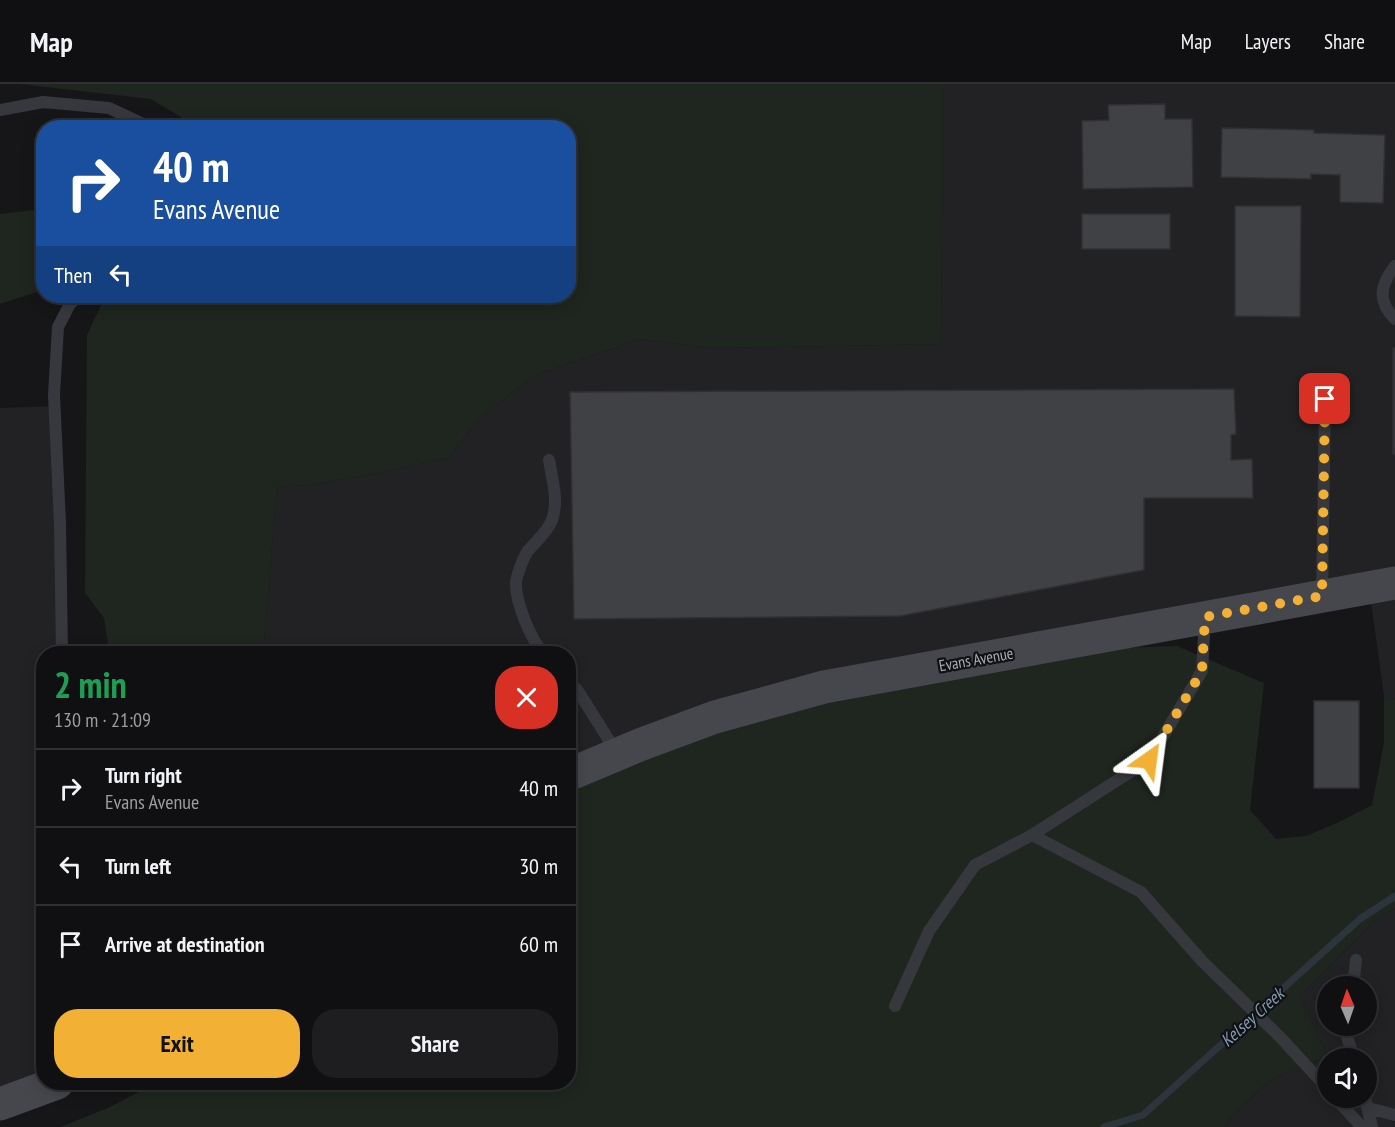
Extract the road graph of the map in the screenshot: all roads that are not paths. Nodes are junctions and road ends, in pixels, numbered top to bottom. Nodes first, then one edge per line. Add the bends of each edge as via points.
1 (0, 110) edge
2 (135, 120) edge
3 (1395, 266) edge
4 (71, 303) edge
5 (1395, 319) edge
6 (1325, 399) dead end
7 (549, 460) dead end
8 (1395, 584) edge
9 (1322, 596) junction
10 (1205, 617) junction
11 (62, 646) edge
12 (537, 646) edge
13 (576, 689) edge
14 (618, 754) junction
15 (576, 772) edge
16 (1032, 835) junction
17 (1356, 960) dead end
18 (1354, 976) edge
19 (895, 1006) dead end
20 (1317, 1077) edge
21 (38, 1090) edge
22 (0, 1104) edge
23 (1377, 1107) edge
24 (1344, 1108) edge
25 (1367, 1108) edge
26 (1395, 1114) edge
27 (1362, 1127) edge
28 (1372, 1127) edge

1 - 2 lane via 42,102 109,108
3 - 5 lane via 1384,281 1383,296 1385,309
4 - 11 lane via 58,327 54,396
6 - 9 lane
7 - 12 lane via 555,498 552,519 526,554 516,582 520,608
8 - 9 street, Evans Avenue
9 - 10 street, Evans Avenue
10 - 14 street, Evans Avenue via 815,690 714,717
10 - 16 lane via 1202,671 1149,760
13 - 14 lane
14 - 15 street, Evans Avenue
16 - 19 lane via 975,865 929,931
16 - 20 lane via 1141,892 1202,961
17 - 18 lane
21 - 22 street
23 - 26 lane
24 - 27 lane
25 - 28 lane

